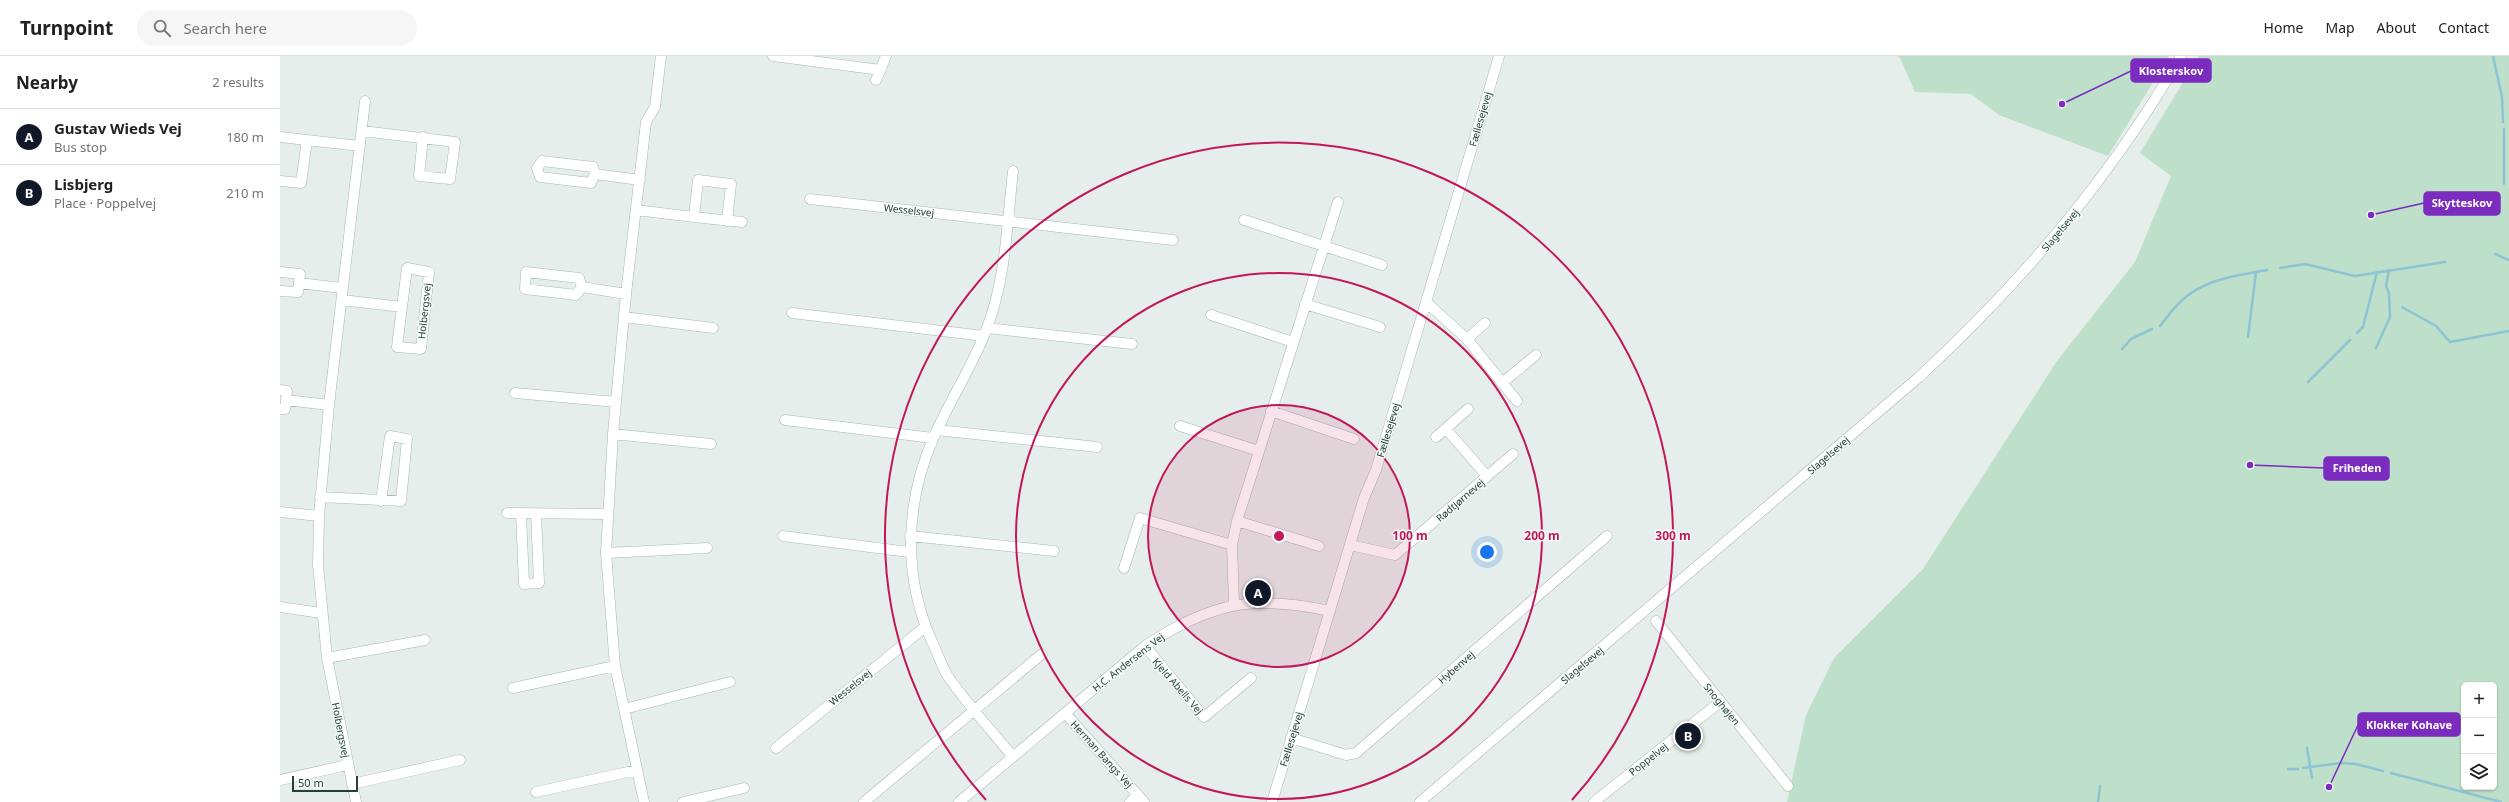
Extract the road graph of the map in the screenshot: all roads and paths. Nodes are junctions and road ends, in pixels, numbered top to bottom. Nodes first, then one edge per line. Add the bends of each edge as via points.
1 (661, 56) edge
2 (773, 56) edge
3 (886, 56) edge
4 (1499, 56) edge
5 (2181, 56) edge
6 (881, 70) junction
7 (876, 80) dead end
8 (365, 101) dead end
9 (362, 131) junction
10 (280, 137) edge
11 (423, 137) junction
12 (307, 140) junction
13 (360, 146) junction
14 (1012, 171) dead end
15 (595, 174) junction
16 (640, 180) junction
17 (280, 181) edge
18 (810, 199) dead end
19 (1338, 202) dead end
20 (636, 210) junction
21 (694, 217) junction
22 (727, 220) junction
23 (1244, 220) dead end
24 (1007, 221) junction
25 (742, 222) dead end
26 (1173, 240) dead end
27 (1324, 246) junction
28 (1382, 265) dead end
29 (280, 272) edge
30 (299, 283) junction
31 (582, 286) junction
32 (342, 288) junction
33 (280, 290) edge
34 (626, 294) junction
35 (342, 300) junction
36 (1427, 303) junction
37 (1305, 304) junction
38 (402, 307) junction
39 (792, 313) dead end
40 (1211, 315) dead end
41 (624, 317) junction
42 (1485, 323) dead end
43 (713, 328) dead end
44 (1380, 328) dead end
45 (985, 332) junction
46 (1467, 339) junction
47 (1293, 342) junction
48 (1132, 344) dead end
49 (1536, 355) dead end
50 (1502, 383) junction
51 (280, 390) edge
52 (515, 393) dead end
53 (1517, 401) dead end
54 (616, 402) junction
55 (283, 405) edge
56 (329, 405) junction
57 (1468, 409) dead end
58 (1271, 411) junction
59 (785, 420) dead end
60 (1180, 426) dead end
61 (1446, 429) junction
62 (613, 434) junction
63 (935, 434) junction
64 (1436, 437) dead end
65 (1354, 438) dead end
66 (711, 444) dead end
67 (1097, 447) dead end
68 (1259, 451) junction
69 (1512, 454) dead end
70 (1487, 476) junction
71 (320, 497) junction
72 (381, 500) junction
73 (280, 512) edge
74 (507, 513) dead end
75 (521, 514) junction
76 (536, 514) junction
77 (607, 514) junction
78 (318, 516) junction
79 (1237, 521) junction
80 (783, 536) dead end
81 (910, 536) junction
82 (1607, 536) dead end
83 (1232, 544) junction
84 (1350, 545) junction
85 (1319, 546) dead end
86 (706, 548) dead end
87 (1054, 551) dead end
88 (910, 552) junction
89 (606, 553) junction
90 (1124, 568) dead end
91 (1234, 605) junction
92 (280, 607) edge
93 (1330, 611) junction
94 (321, 613) junction
95 (1656, 621) dead end
96 (925, 626) junction
97 (425, 640) dead end
98 (1144, 646) junction
99 (1042, 654) dead end
100 (327, 658) junction
101 (615, 666) junction
102 (1251, 678) dead end
103 (730, 682) dead end
104 (513, 688) dead end
105 (1720, 702) junction
106 (624, 709) junction
107 (974, 710) junction
108 (1065, 713) junction
109 (1292, 738) junction
110 (776, 748) dead end
111 (1013, 756) junction
112 (460, 760) dead end
113 (347, 765) junction
114 (637, 770) junction
115 (280, 780) edge
116 (352, 784) junction
117 (1788, 786) dead end
118 (744, 788) dead end
119 (536, 792) dead end
120 (1141, 799) edge
121 (356, 802) edge
122 (644, 802) edge
123 (683, 802) edge
124 (864, 802) edge
125 (959, 802) edge
126 (1130, 802) edge
127 (1272, 802) edge
128 (1420, 802) edge
129 (1594, 802) edge

1 - 16 street via 655,107 646,122
2 - 6 street
3 - 6 street
4 - 36 street, Fællesejevej
5 - 128 street, Slagelsevej via 2133,133 2087,197 1976,325 1888,404
6 - 7 street
8 - 9 street, Holbergsvej
9 - 11 street
9 - 13 street, Holbergsvej
10 - 12 street
11 - 11 street via 419,176 450,180 455,142
12 - 13 street
12 - 17 street via 300,183
13 - 32 street, Holbergsvej
14 - 24 street
15 - 15 street via 593,167 542,161 537,168 540,177 591,183
15 - 16 street
16 - 20 street
18 - 24 street, Wesselsvej
19 - 27 street
20 - 21 street
20 - 34 street
21 - 22 street
21 - 22 street via 698,180 731,184
22 - 25 street
23 - 27 street
24 - 26 street, Wesselsvej
24 - 45 street via 1001,283
27 - 28 street
27 - 37 street
29 - 30 street via 300,274
30 - 32 street
30 - 33 street via 298,292
31 - 31 street via 576,295 525,289 526,272 579,278
31 - 34 street
32 - 35 street, Holbergsvej
34 - 41 street
35 - 38 street
35 - 56 street, Holbergsvej
36 - 46 street
36 - 84 street, Fællesejevej via 1376,470 1364,498
37 - 44 street
37 - 47 street
38 - 38 street, Holbergsvej via 398,347 421,349 429,272 407,268
39 - 45 street
40 - 47 street
41 - 43 street
41 - 54 street
42 - 46 street
45 - 48 street
45 - 63 street
46 - 50 street
47 - 58 street
49 - 50 street
50 - 53 street
51 - 55 street via 287,391
52 - 54 street
54 - 62 street
55 - 56 street
56 - 71 street, Holbergsvej
57 - 61 street
58 - 65 street
58 - 68 street
59 - 63 street
60 - 68 street
61 - 64 street
61 - 70 street, Rødtjørnevej
62 - 66 street
62 - 77 street
63 - 67 street
63 - 81 street via 921,469
68 - 79 street
69 - 70 street, Rødtjørnevej
70 - 84 street, Rødtjørnevej via 1395,555
71 - 72 street
71 - 78 street, Holbergsvej
72 - 72 street via 401,501 407,439 390,436
73 - 78 street
74 - 75 street
75 - 76 street
75 - 76 street via 524,584 539,583
76 - 77 street
77 - 89 street
78 - 94 street, Holbergsvej
79 - 83 street
79 - 85 street
80 - 88 street
81 - 87 street
81 - 88 street
82 - 109 street, Hybenvej via 1356,753 1346,756
83 - 90 street via 1140,518
83 - 91 street
84 - 93 street, Fællesejevej
86 - 89 street
88 - 96 street via 917,598
89 - 101 street
91 - 93 street, H.C. Andersens Vej via 1289,602
91 - 98 street, H.C. Andersens Vej via 1175,626
92 - 94 street
93 - 109 street, Fællesejevej
94 - 100 street, Holbergsvej
95 - 105 street, Snoghøjen
96 - 107 street via 947,673
96 - 110 street, Wesselsvej
97 - 100 street
98 - 102 street, Kjeld Abells Vej via 1204,717
98 - 108 street, H.C. Andersens Vej
99 - 107 street
100 - 113 street, Holbergsvej
101 - 104 street
101 - 106 street
103 - 106 street
105 - 117 street, Snoghøjen
105 - 129 street, Poppelvej
106 - 114 street
107 - 111 street
107 - 124 street
108 - 111 street, H.C. Andersens Vej
108 - 120 street, Herman Bangs Vej
109 - 127 street, Fællesejevej
111 - 125 street, H.C. Andersens Vej
112 - 116 street
113 - 115 street
113 - 116 street, Holbergsvej
114 - 119 street
114 - 122 street
116 - 121 street, Holbergsvej
118 - 123 street
120 - 126 street, Herman Bangs Vej

